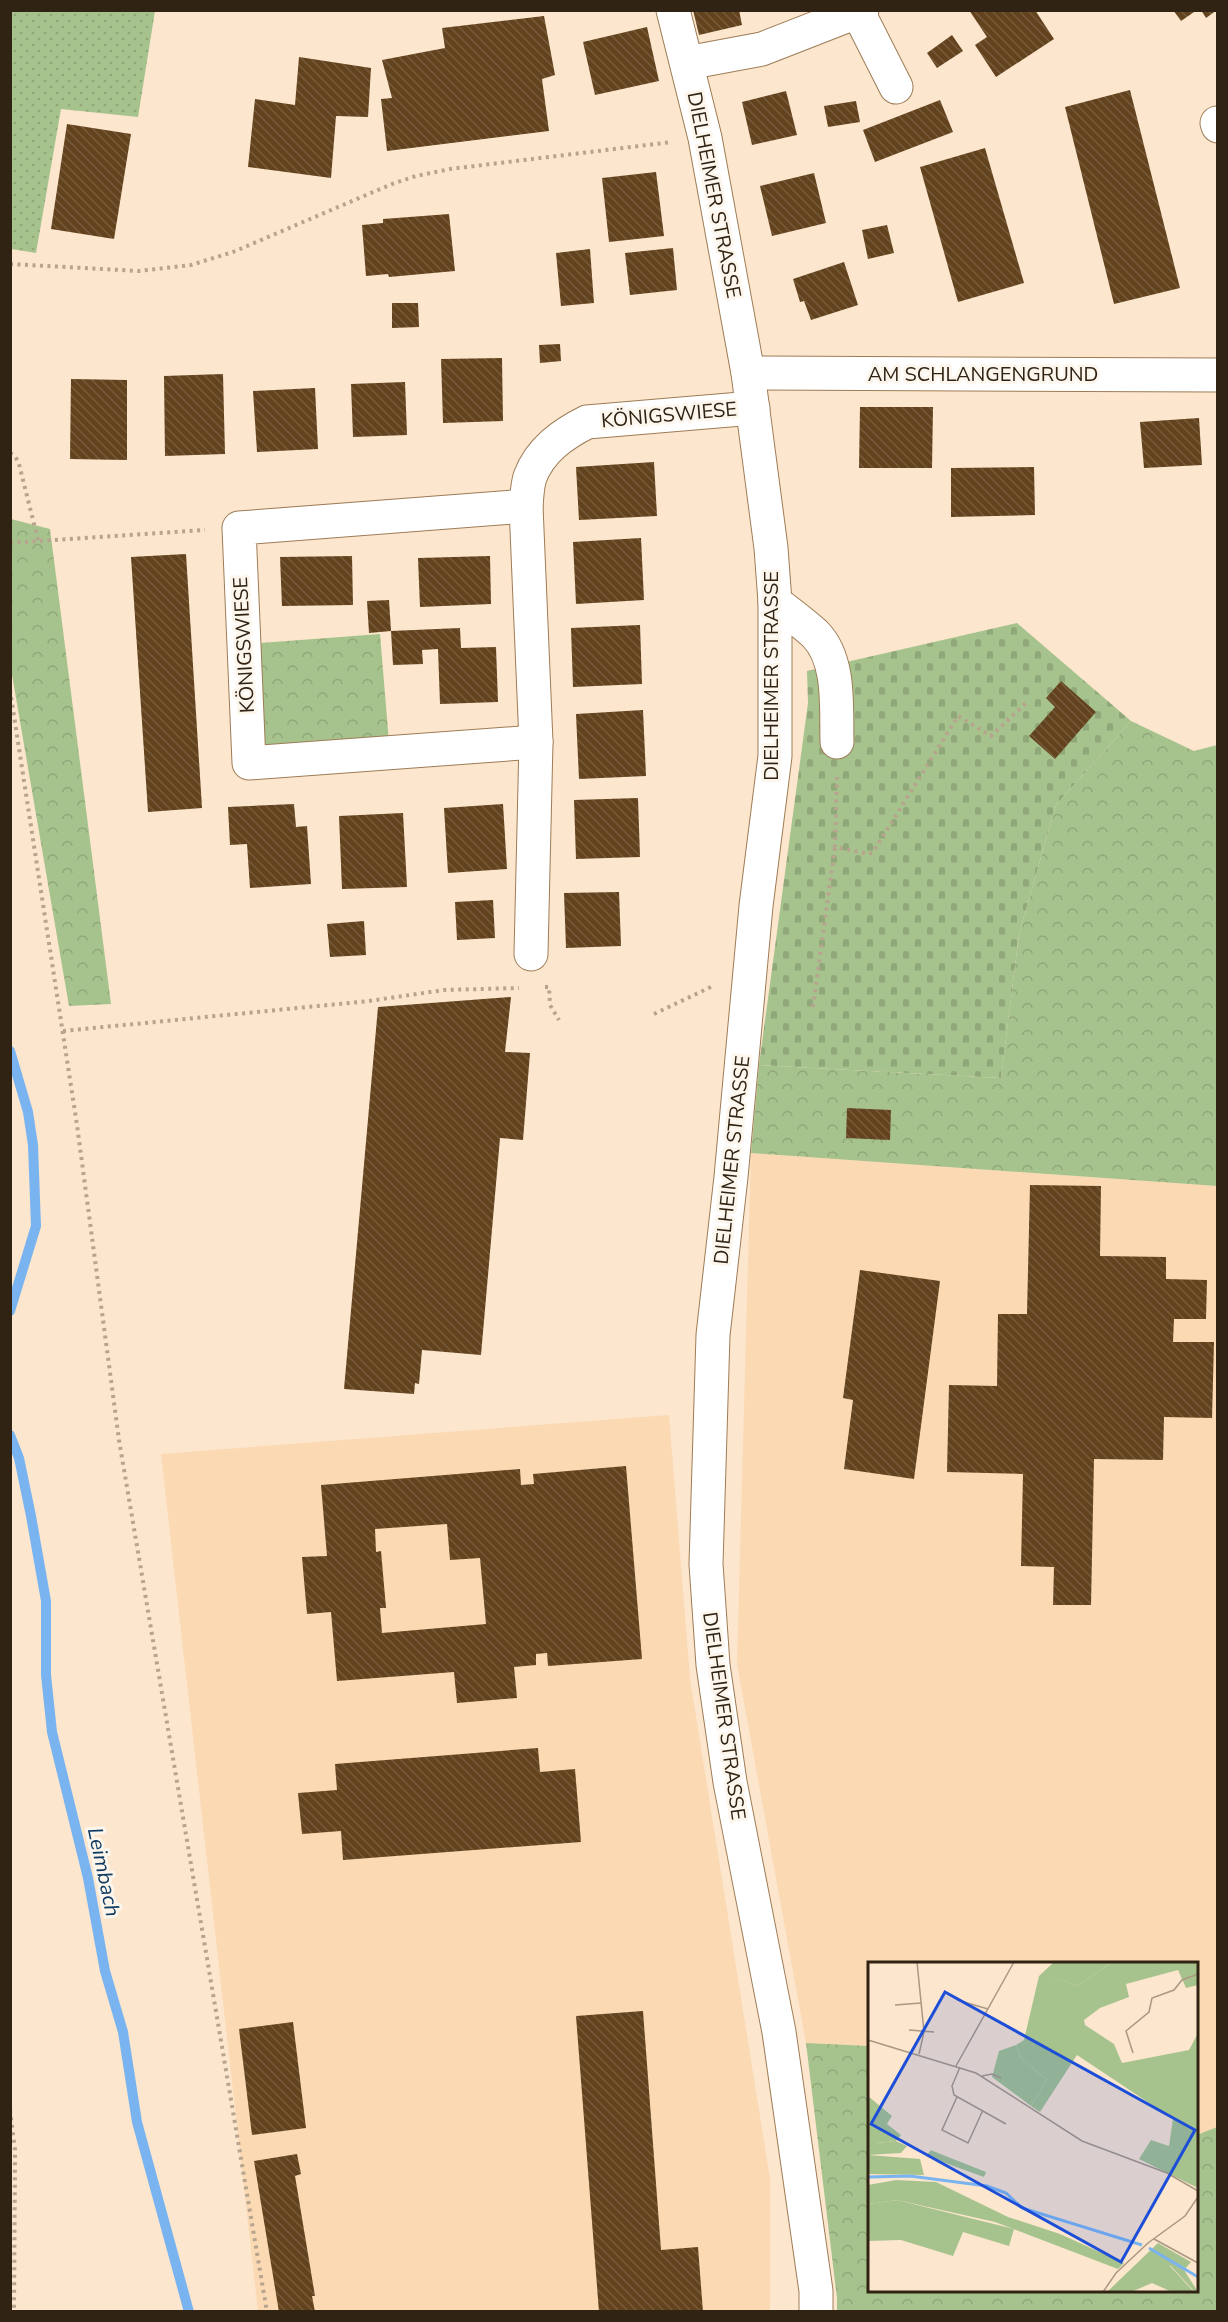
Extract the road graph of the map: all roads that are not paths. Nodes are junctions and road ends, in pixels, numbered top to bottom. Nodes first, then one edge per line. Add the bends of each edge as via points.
1 (673, 10) edge
2 (859, 11) edge
3 (687, 63) junction
4 (896, 87) dead end
5 (748, 373) junction
6 (1218, 375) edge
7 (753, 408) junction
8 (526, 506) junction
9 (775, 602) junction
10 (536, 741) junction
11 (837, 742) road end
12 (531, 954) dead end
13 (816, 2312) edge

1 - 3 main road, DIELHEIMER STRASSE
2 - 3 main road via 762,49
2 - 4 main road
3 - 5 main road, DIELHEIMER STRASSE via 705,138
5 - 6 main road, AM SCHLANGENGRUND
5 - 7 main road, DIELHEIMER STRASSE
7 - 8 main road, KÖNIGSWIESE via 587,422 563,434 543,453 530,478
7 - 9 main road, DIELHEIMER STRASSE
8 - 10 main road, KÖNIGSWIESE
8 - 10 main road, KÖNIGSWIESE via 239,528 249,763
9 - 11 main road via 817,636 831,662
9 - 13 main road, DIELHEIMER STRASSE via 775,756 713,1335 706,1564 713,1665 730,1782 779,2032
10 - 12 main road, KÖNIGSWIESE

